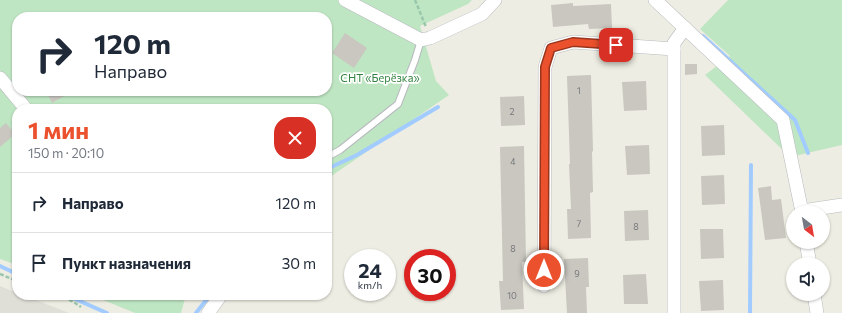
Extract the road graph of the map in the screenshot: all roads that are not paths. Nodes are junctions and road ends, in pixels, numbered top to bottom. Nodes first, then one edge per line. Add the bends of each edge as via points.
1 (345, 0) edge
2 (495, 0) edge
3 (655, 0) edge
4 (685, 28) junction
5 (426, 39) junction
6 (674, 49) junction
7 (0, 78) edge
8 (12, 92) edge
9 (15, 96) edge
10 (22, 104) edge
11 (332, 154) edge
12 (801, 205) edge
13 (842, 205) edge
14 (830, 207) edge
15 (544, 286) dead end
16 (217, 300) edge
17 (815, 301) edge
18 (208, 313) edge
19 (674, 313) edge
20 (817, 313) edge

1 - 5 street
2 - 5 street via 482,14
3 - 4 street
4 - 6 street via 674,43
4 - 12 street via 783,120
5 - 11 lane via 398,104
6 - 15 street via 573,42 551,48 545,67
6 - 19 street
7 - 8 street
9 - 10 street
13 - 14 street
16 - 18 street
17 - 20 street

